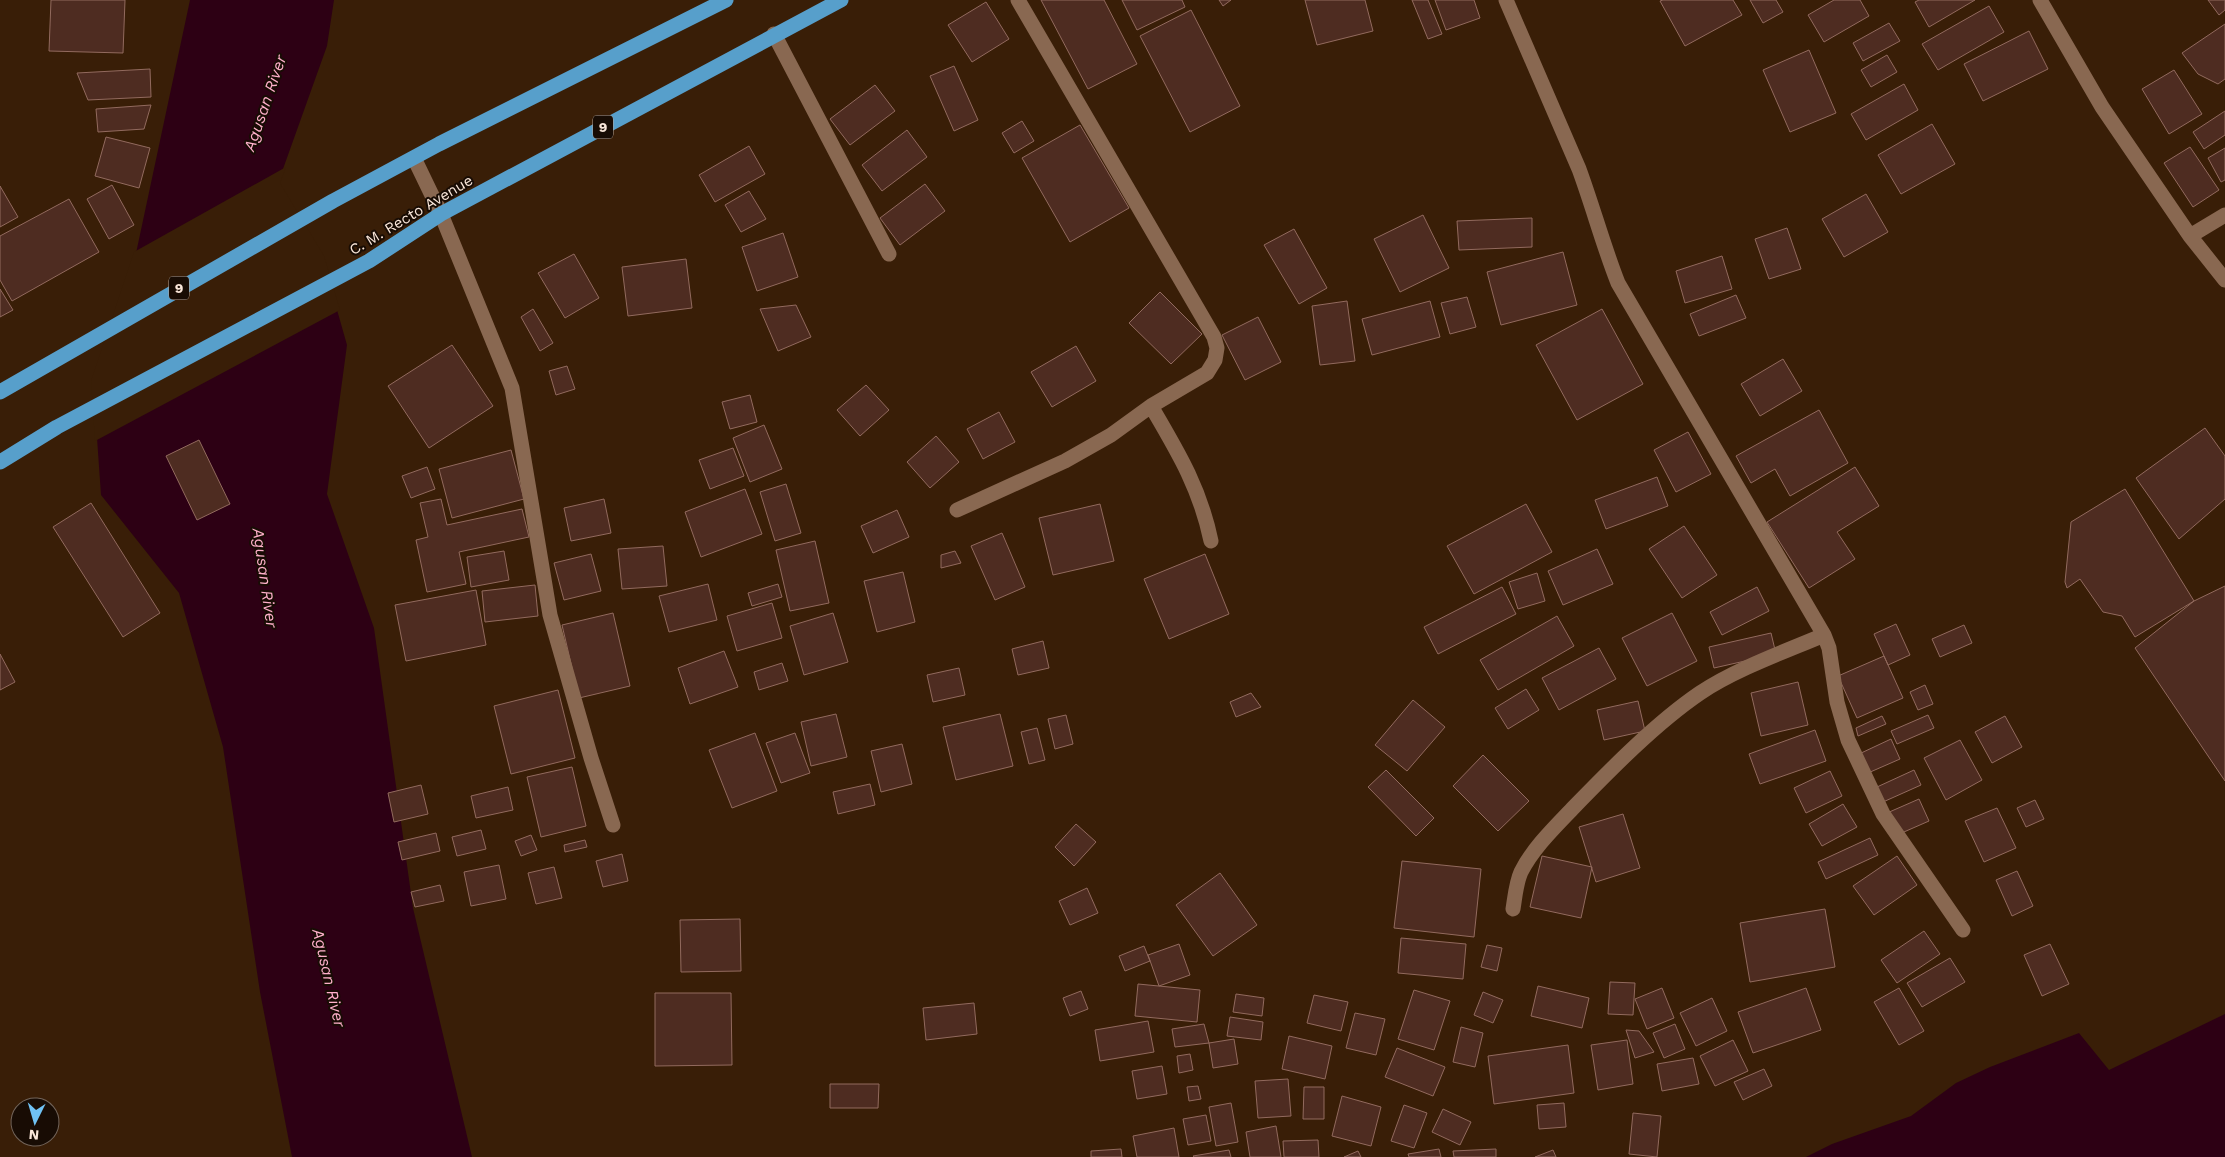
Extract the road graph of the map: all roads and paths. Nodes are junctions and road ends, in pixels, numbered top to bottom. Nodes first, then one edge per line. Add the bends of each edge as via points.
1 (726, 0) edge
2 (841, 0) edge
3 (1018, 0) edge
4 (1506, 0) edge
5 (2040, 0) edge
6 (774, 34) junction
7 (414, 158) junction
8 (441, 214) junction
9 (2225, 216) edge
10 (2190, 236) junction
11 (889, 254) dead end
12 (2225, 280) edge
13 (0, 392) edge
14 (1151, 406) junction
15 (0, 462) edge
16 (957, 510) dead end
17 (1212, 541) dead end
18 (1824, 635) junction
19 (613, 825) dead end
20 (1513, 909) dead end
21 (1962, 930) dead end

1 - 7 highway, 9
2 - 6 highway, C. M. Recto Avenue / 9
3 - 14 street via 1214,338 1217,348 1215,360 1207,373
4 - 18 street via 1580,169 1603,246 1618,283
5 - 10 street via 2102,107
6 - 8 highway, C. M. Recto Avenue / 9
6 - 11 street
7 - 8 street
7 - 13 highway, 9
8 - 15 highway, C. M. Recto Avenue / 9 via 369,261 57,427
8 - 19 street via 512,388 550,615 590,758
9 - 10 street
10 - 12 street
14 - 16 street via 1111,435 1065,461
14 - 17 street via 1191,476
18 - 20 street via 1700,692 1659,726 1604,775 1556,825 1521,873
18 - 21 street via 1848,740 1883,814

